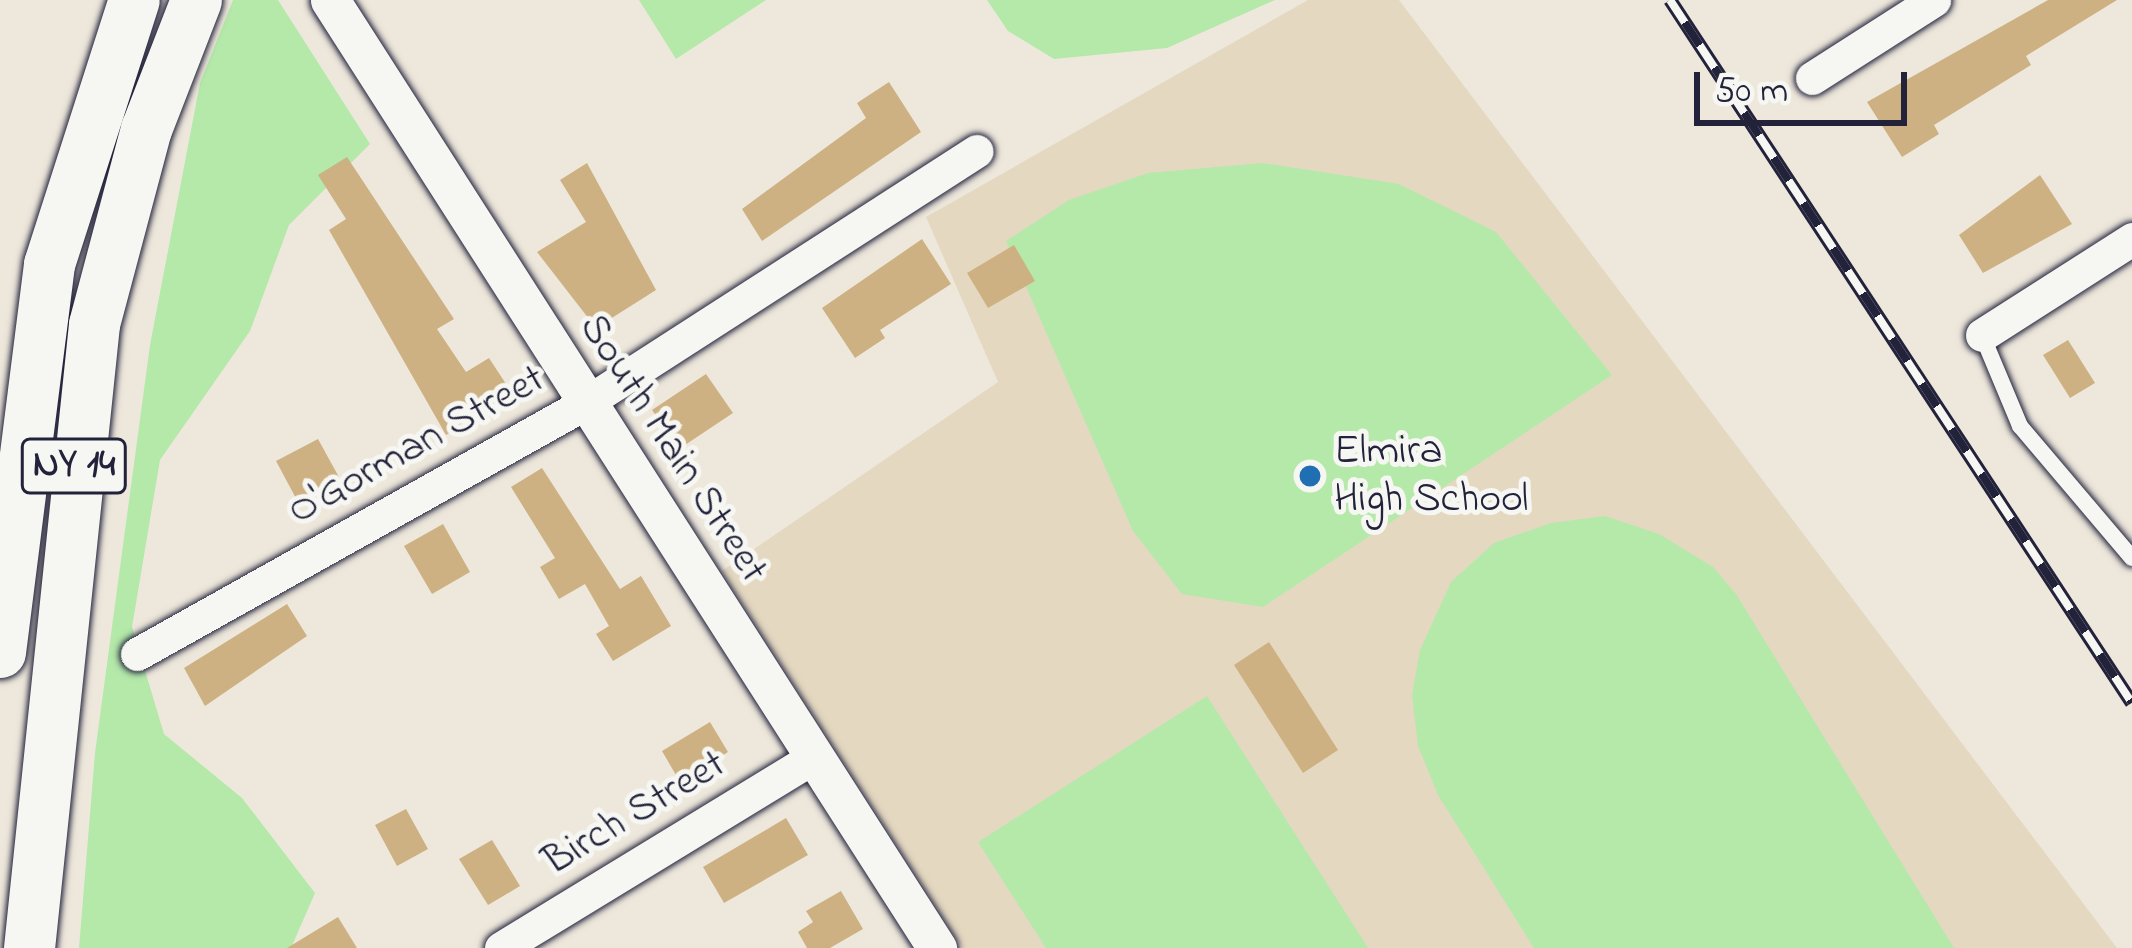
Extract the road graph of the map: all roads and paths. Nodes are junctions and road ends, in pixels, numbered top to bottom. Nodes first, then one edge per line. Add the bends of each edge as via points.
1 (134, 0) edge
2 (196, 0) edge
3 (331, 0) edge
4 (1934, 0) edge
5 (1812, 78) dead end
6 (976, 151) dead end
7 (2132, 239) edge
8 (1982, 335) joint
9 (584, 404) junction
10 (2132, 558) edge
11 (0, 652) edge
12 (137, 654) dead end
13 (816, 756) junction
14 (29, 948) edge
15 (500, 948) edge
16 (937, 948) edge

1 - 11 main road, NY 14 via 76,167 42,300
2 - 14 main road, NY 14 via 146,129 94,324
3 - 9 street, South Main Street
4 - 5 street
6 - 9 street, O'Gorman Street
7 - 8 street
8 - 10 lane via 2020,426
9 - 12 street, O'Gorman Street
9 - 13 street, South Main Street
13 - 15 street, Birch Street
13 - 16 street, South Main Street

